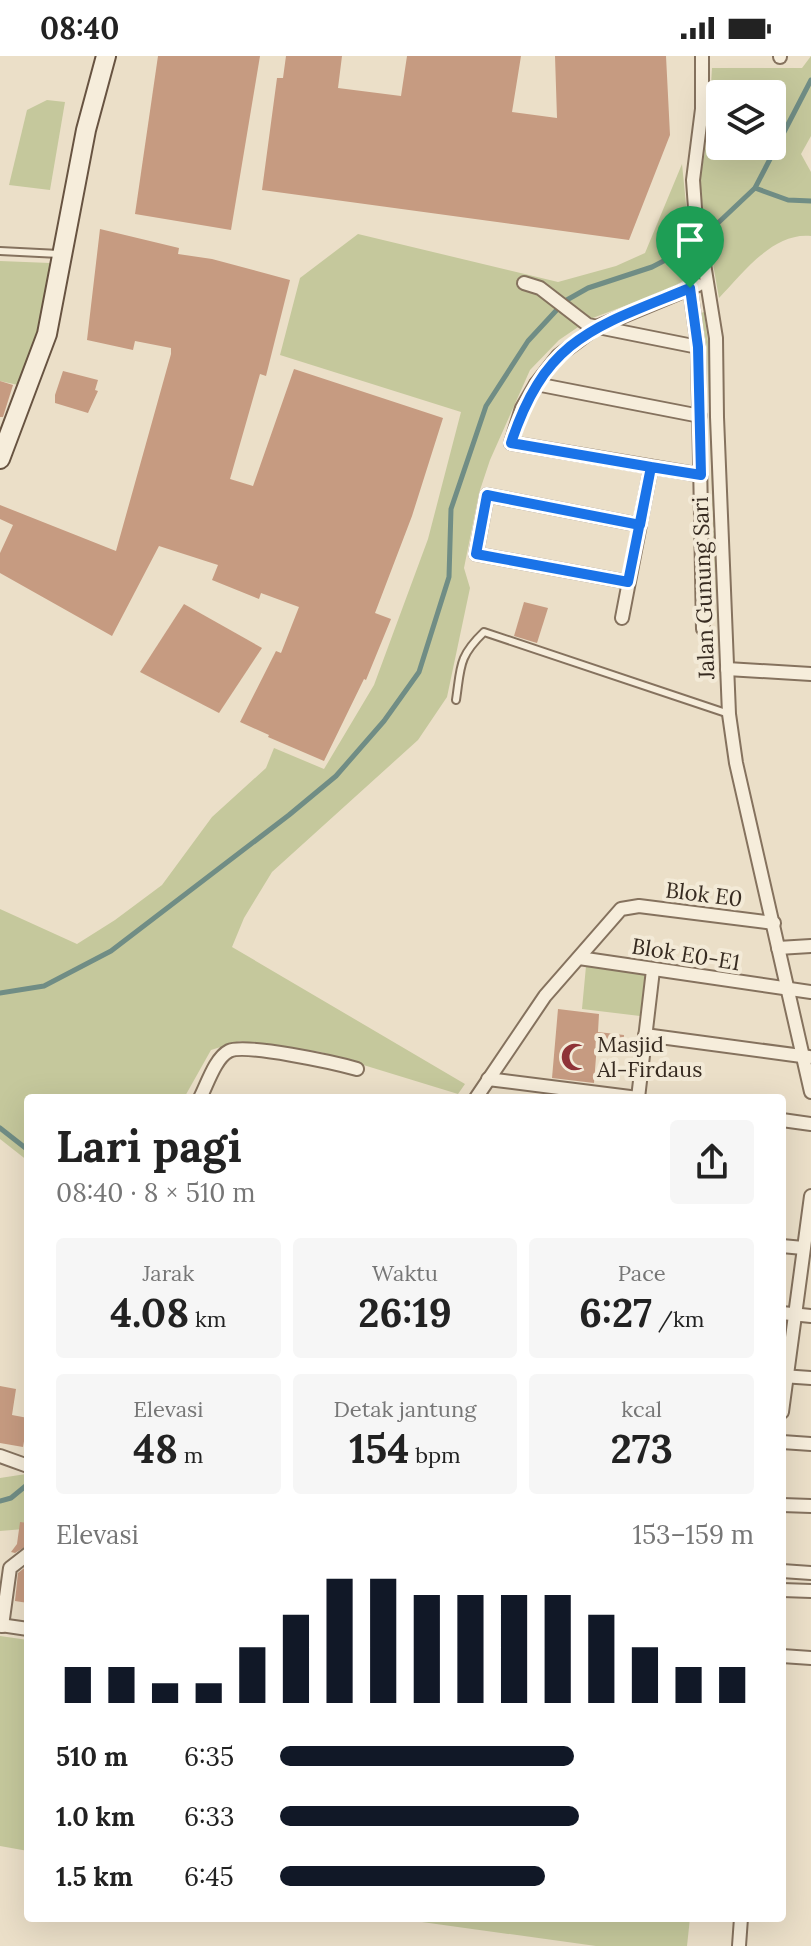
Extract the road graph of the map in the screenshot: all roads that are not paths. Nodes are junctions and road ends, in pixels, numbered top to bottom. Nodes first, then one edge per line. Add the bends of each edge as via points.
1 (106, 56) edge
2 (702, 56) edge
3 (0, 251) edge
4 (63, 254) junction
5 (708, 281) junction
6 (524, 283) dead end
7 (690, 288) junction
8 (597, 327) junction
9 (698, 347) junction
10 (536, 384) junction
11 (700, 416) junction
12 (0, 459) edge
13 (651, 467) junction
14 (701, 475) junction
15 (640, 525) junction
16 (628, 582) junction
17 (622, 618) dead end
18 (703, 629) dead end
19 (727, 669) junction
20 (811, 674) edge
21 (456, 700) dead end
22 (729, 714) junction
23 (774, 923) junction
24 (811, 946) edge
25 (778, 948) junction
26 (579, 958) junction
27 (653, 970) junction
28 (787, 989) junction
29 (811, 992) edge
30 (645, 1035) junction
31 (807, 1057) edge
32 (357, 1069) dead end
33 (488, 1079) junction
34 (811, 1092) edge
35 (202, 1094) edge
36 (479, 1094) edge
37 (606, 1094) edge
38 (638, 1094) edge
39 (786, 1121) edge
40 (811, 1124) edge
41 (811, 1196) edge
42 (786, 1246) edge
43 (803, 1248) junction
44 (788, 1314) edge
45 (811, 1316) edge
46 (786, 1346) edge
47 (786, 1377) edge
48 (811, 1378) edge
49 (786, 1442) edge
50 (811, 1444) edge
51 (0, 1456) edge
52 (0, 1463) edge
53 (23, 1464) edge
54 (786, 1505) edge
55 (811, 1506) edge
56 (24, 1559) edge
57 (0, 1560) edge
58 (24, 1560) edge
59 (786, 1571) edge
60 (811, 1573) edge
61 (786, 1590) edge
62 (811, 1591) edge
63 (1, 1626) edge
64 (24, 1629) edge
65 (786, 1656) edge
66 (811, 1658) edge
67 (741, 1922) edge
68 (739, 1946) edge

1 - 4 street
2 - 5 street, Jalan Gunung Sari via 693,180
3 - 4 lane
4 - 12 street via 47,334
5 - 7 street
5 - 19 street, Jalan Gunung Sari via 716,338
6 - 8 street
7 - 8 street
7 - 9 street
8 - 9 street
8 - 10 street via 558,356
9 - 11 street
10 - 11 street
10 - 13 street via 511,443
11 - 14 street
13 - 14 street
13 - 15 street
14 - 18 street
15 - 16 street
15 - 16 street via 487,495 476,554
16 - 17 street
19 - 20 street
19 - 22 street, Jalan Gunung Sari
21 - 22 lane via 462,659 484,632
22 - 23 street, Jalan Gunung Sari
23 - 25 street, Jalan Gunung Sari
23 - 26 street, Blok E0 via 630,906 615,913
24 - 25 street
25 - 28 street, Jalan Gunung Sari
26 - 27 street, Blok E0-E1
26 - 33 street via 526,1020
27 - 28 street, Blok E0-E1
27 - 30 street
28 - 29 street, Blok E0-E1
28 - 31 street, Jalan Gunung Sari
30 - 31 street
30 - 38 street
31 - 34 street, Jalan Gunung Sari
32 - 35 street via 234,1049 221,1058
33 - 36 street
33 - 37 street
39 - 40 street
41 - 43 street
42 - 43 street
43 - 44 street
44 - 45 street
44 - 46 street
47 - 48 street
49 - 50 street
51 - 53 street
52 - 53 street
54 - 55 street
56 - 57 street
58 - 63 street via 10,1568
59 - 60 street
61 - 62 street
63 - 64 street
65 - 66 street
67 - 68 street

